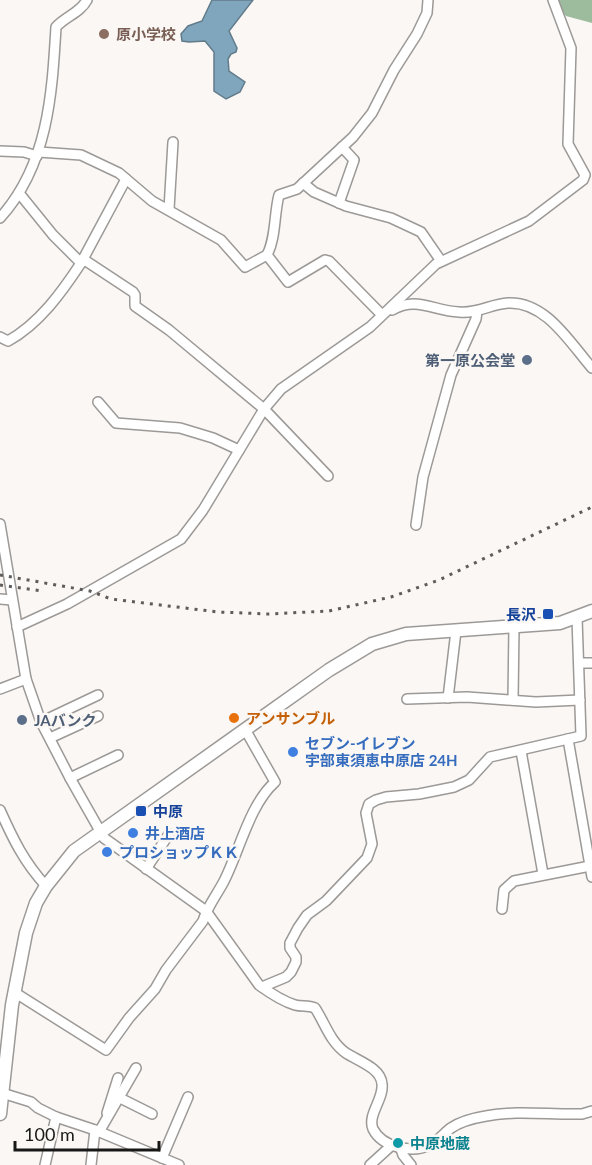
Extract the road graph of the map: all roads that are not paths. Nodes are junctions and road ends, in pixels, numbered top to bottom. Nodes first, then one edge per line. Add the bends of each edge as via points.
1 (87, 0) edge
2 (428, 0) edge
3 (553, 0) edge
4 (173, 142) dead end
5 (342, 147) junction
6 (0, 151) edge
7 (38, 154) junction
8 (126, 178) junction
9 (303, 183) junction
10 (19, 193) junction
11 (339, 203) junction
12 (169, 209) junction
13 (0, 218) edge
14 (267, 255) junction
15 (82, 261) junction
16 (441, 261) junction
17 (477, 311) junction
18 (382, 315) junction
19 (0, 337) edge
20 (592, 368) edge
21 (98, 402) dead end
22 (264, 409) junction
23 (239, 450) junction
24 (328, 476) dead end
25 (0, 524) edge
26 (416, 525) dead end
27 (0, 599) edge
28 (12, 600) junction
29 (592, 611) edge
30 (578, 618) junction
31 (514, 626) junction
32 (17, 627) junction
33 (456, 631) junction
34 (579, 663) junction
35 (592, 663) edge
36 (26, 679) junction
37 (0, 689) edge
38 (98, 695) dead end
39 (448, 698) junction
40 (407, 699) dead end
41 (513, 700) junction
42 (580, 700) junction
43 (98, 716) dead end
44 (580, 717) junction
45 (592, 717) edge
46 (41, 722) junction
47 (246, 731) junction
48 (592, 735) edge
49 (581, 736) junction
50 (50, 738) junction
51 (568, 739) junction
52 (521, 751) junction
53 (118, 755) dead end
54 (70, 778) junction
55 (0, 810) edge
56 (100, 831) junction
57 (169, 834) dead end
58 (590, 866) junction
59 (146, 869) junction
60 (543, 874) junction
61 (592, 877) edge
62 (46, 885) junction
63 (502, 909) dead end
64 (206, 911) junction
65 (262, 987) junction
66 (14, 992) junction
67 (136, 1068) dead end
68 (118, 1078) dead end
69 (2, 1093) junction
70 (188, 1097) dead end
71 (120, 1098) junction
72 (592, 1111) edge
73 (0, 1114) edge
74 (152, 1114) dead end
75 (56, 1117) junction
76 (100, 1129) junction
77 (396, 1147) junction
78 (162, 1158) junction
79 (45, 1165) edge
80 (92, 1165) edge
81 (177, 1165) edge
82 (370, 1165) edge
83 (411, 1165) edge

1 - 7 street via 84,7 63,18 56,27 51,98
2 - 5 street via 427,13 417,34 372,113
3 - 16 street via 571,48 568,144 585,175 583,180 529,221
4 - 12 street
5 - 9 street
5 - 11 street via 354,160
6 - 7 street
7 - 8 street via 81,155
7 - 10 street
8 - 12 street via 152,201
8 - 15 street
9 - 11 street
9 - 14 street via 279,195
10 - 13 street
10 - 15 street via 53,235
11 - 16 street via 391,218 420,232
12 - 14 street via 221,240 245,267
14 - 18 street via 288,282 329,261
15 - 19 street via 69,282 24,332 8,342
15 - 22 street via 133,291 135,306 170,330
16 - 18 street
17 - 18 street via 458,312 411,302
17 - 20 street via 505,303 537,309
17 - 26 street via 451,375 423,477
18 - 22 street via 281,389
21 - 23 street via 116,423 180,428
22 - 23 street
22 - 24 street
23 - 32 street via 181,539 67,604
25 - 28 street
27 - 28 street
28 - 32 street
29 - 30 street
30 - 31 street
30 - 34 street
31 - 33 street
31 - 41 street
32 - 36 street
33 - 39 street
33 - 47 street via 406,634 372,644 329,670
34 - 35 street
34 - 42 street
36 - 37 street
36 - 46 street
38 - 46 street
39 - 40 street
39 - 41 street
41 - 42 street
42 - 44 street
43 - 50 street
44 - 45 street
44 - 49 street
46 - 50 street
47 - 56 street
47 - 64 street via 275,782 263,794 223,883
48 - 49 street
49 - 51 street
50 - 54 street
51 - 52 street
51 - 58 street
52 - 60 street
52 - 65 street via 490,757 469,780 454,788 386,797 369,804 366,813 372,848 298,928 290,943 296,957 291,972
53 - 54 street
54 - 56 street
55 - 62 street via 30,868
56 - 59 street
56 - 62 street via 75,851
57 - 59 street
58 - 60 street
58 - 61 street
59 - 64 street
60 - 63 street via 514,881 504,890
62 - 66 street via 30,918
64 - 65 street
64 - 66 street via 195,933 106,1050
65 - 77 street via 295,1005 315,1008 335,1043 379,1074 382,1084 373,1129
66 - 69 street
67 - 71 street
68 - 76 street
69 - 73 street
69 - 75 street via 32,1102
70 - 78 street
71 - 74 street
71 - 76 street
72 - 77 street via 486,1116 452,1127 429,1146
75 - 76 street
75 - 79 street
76 - 78 street
76 - 80 street
77 - 82 street
77 - 83 street
78 - 81 street

